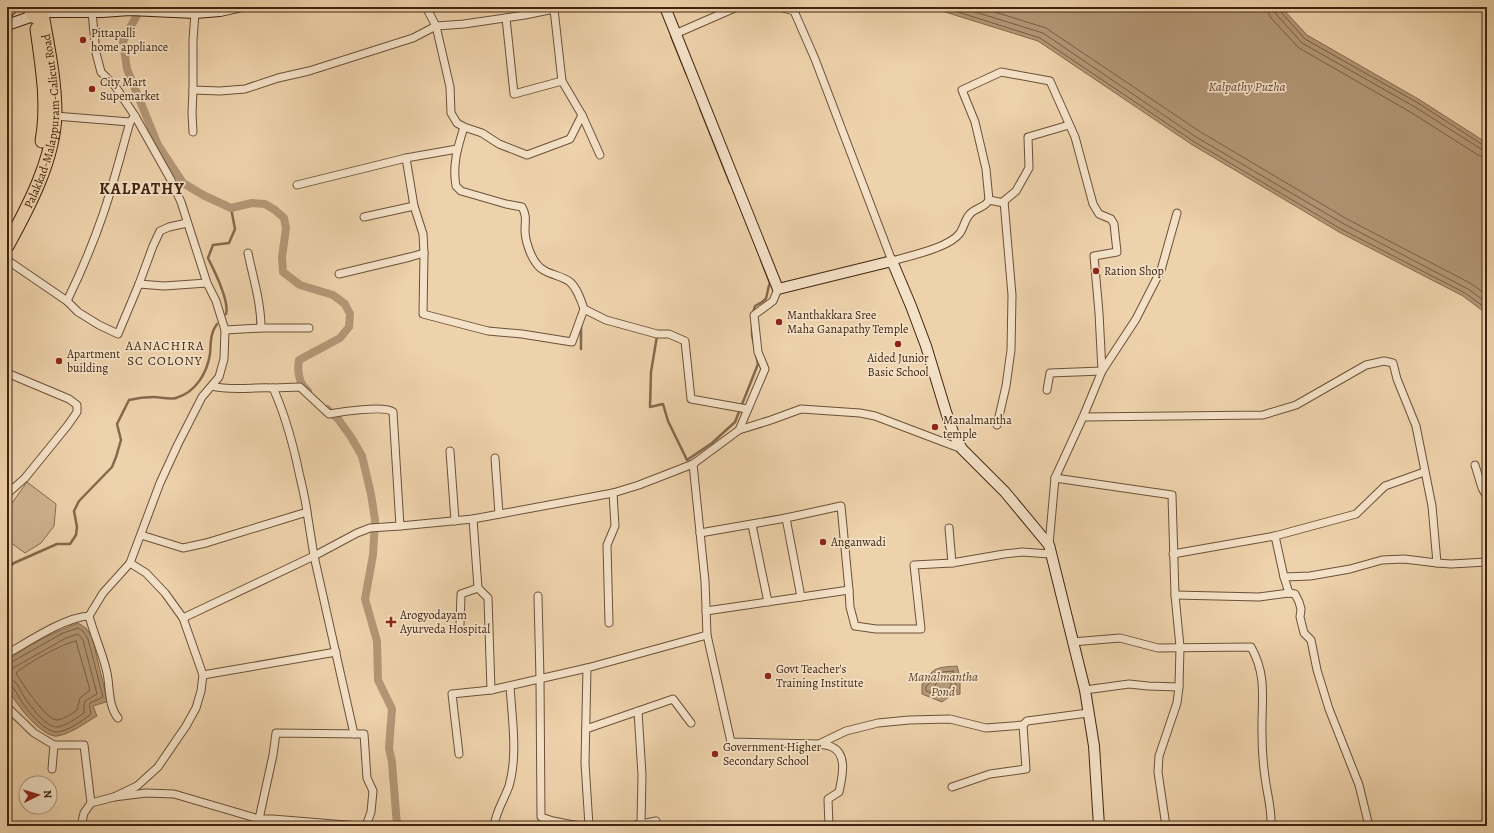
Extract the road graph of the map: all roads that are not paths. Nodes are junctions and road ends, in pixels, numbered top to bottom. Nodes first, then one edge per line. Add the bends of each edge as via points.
1 (12, 7) edge
2 (238, 7) edge
3 (426, 7) edge
4 (665, 7) edge
5 (737, 7) edge
6 (782, 7) edge
7 (36, 11) edge
8 (92, 12) junction
9 (7, 13) edge
10 (195, 13) junction
11 (506, 18) junction
12 (7, 25) edge
13 (436, 26) junction
14 (675, 34) junction
15 (562, 81) junction
16 (192, 90) junction
17 (582, 115) junction
18 (55, 116) junction
19 (133, 119) junction
20 (1070, 125) junction
21 (464, 127) junction
22 (193, 132) dead end
23 (457, 149) junction
24 (600, 155) dead end
25 (406, 158) junction
26 (297, 185) dead end
27 (989, 200) junction
28 (1004, 203) junction
29 (414, 206) junction
30 (1177, 214) dead end
31 (364, 216) dead end
32 (187, 223) junction
33 (7, 230) edge
34 (7, 246) edge
35 (424, 252) junction
36 (248, 253) dead end
37 (7, 260) edge
38 (892, 261) junction
39 (339, 274) dead end
40 (207, 283) junction
41 (139, 284) junction
42 (778, 289) junction
43 (67, 301) junction
44 (584, 309) junction
45 (261, 328) junction
46 (308, 328) dead end
47 (225, 330) junction
48 (7, 372) edge
49 (1102, 372) junction
50 (212, 386) junction
51 (273, 388) junction
52 (1047, 390) dead end
53 (747, 409) junction
54 (1083, 417) junction
55 (997, 425) dead end
56 (739, 430) junction
57 (962, 449) junction
58 (450, 451) dead end
59 (494, 458) dead end
60 (693, 464) junction
61 (1475, 465) dead end
62 (1424, 472) junction
63 (1055, 478) junction
64 (613, 493) junction
65 (7, 494) edge
66 (1487, 497) edge
67 (307, 512) junction
68 (499, 514) junction
69 (786, 518) junction
70 (473, 519) junction
71 (455, 521) junction
72 (752, 525) junction
73 (400, 526) junction
74 (949, 528) dead end
75 (700, 533) junction
76 (141, 534) junction
77 (1275, 536) junction
78 (1049, 549) junction
79 (1173, 554) junction
80 (314, 556) junction
81 (1487, 562) edge
82 (130, 563) junction
83 (952, 563) junction
84 (1437, 564) junction
85 (1284, 577) junction
86 (478, 588) junction
87 (849, 590) junction
88 (1289, 593) junction
89 (1174, 595) junction
90 (538, 596) dead end
91 (801, 597) junction
92 (768, 602) junction
93 (706, 611) junction
94 (89, 616) junction
95 (183, 618) junction
96 (609, 623) dead end
97 (460, 625) dead end
98 (707, 635) junction
99 (1072, 642) junction
100 (1180, 647) junction
101 (336, 652) junction
102 (7, 654) edge
103 (587, 668) junction
104 (203, 675) junction
105 (540, 679) junction
106 (510, 686) junction
107 (1179, 686) junction
108 (491, 690) junction
109 (1085, 690) junction
110 (7, 707) edge
111 (638, 711) junction
112 (1088, 713) junction
113 (118, 718) dead end
114 (690, 723) dead end
115 (1023, 725) junction
116 (586, 728) junction
117 (354, 734) junction
118 (819, 744) junction
119 (54, 745) junction
120 (459, 754) dead end
121 (52, 769) dead end
122 (952, 787) dead end
123 (114, 797) junction
124 (91, 803) junction
125 (259, 820) junction
126 (640, 824) junction
127 (81, 826) edge
128 (359, 826) edge
129 (366, 826) edge
130 (494, 826) edge
131 (579, 826) edge
132 (589, 826) edge
133 (631, 826) edge
134 (656, 826) edge
135 (829, 826) edge
136 (1099, 826) edge
137 (1166, 826) edge
138 (1271, 826) edge
139 (1369, 826) edge

1 - 9 street
2 - 10 street
3 - 13 street
4 - 14 street
5 - 14 street
6 - 38 street via 794,11 815,58
7 - 8 street
7 - 12 street
7 - 18 highway, Palakkad-Malappuram-Calicut Road via 53,74
7 - 33 highway, Palakkad-Malappuram-Calicut Road via 45,93 43,139 27,190
8 - 10 street via 130,10
8 - 19 street via 96,53 101,72 115,86
10 - 16 street
11 - 13 street
11 - 15 street via 554,10
11 - 15 street via 514,94
13 - 16 street via 413,38 245,89
13 - 21 street via 450,87 450,113
14 - 42 street
15 - 17 street
16 - 22 street
17 - 21 street via 570,139 527,155
17 - 24 street
18 - 19 street
18 - 34 highway, Palakkad-Malappuram-Calicut Road via 44,166 33,195
19 - 32 street via 171,180
19 - 43 street via 96,233
20 - 27 street via 1050,81 1001,72 962,90 975,122
20 - 28 street via 1028,137 1029,168 1016,191 1004,199
20 - 49 street via 1093,204 1100,214 1111,219 1114,224 1118,252 1094,256
21 - 23 street
23 - 25 street
23 - 44 street via 454,176 456,186 461,191 522,207 526,213 525,231 536,264 543,270 570,282
25 - 26 street
25 - 29 street
27 - 28 street
27 - 38 street via 987,204 970,213 959,234 950,241
28 - 55 street via 1012,295 1011,350
29 - 31 street
29 - 35 street via 423,234
30 - 49 street via 1161,270 1136,319
32 - 40 street
32 - 41 street via 160,231
35 - 39 street
35 - 44 street via 423,314 488,331 572,342
36 - 45 street via 258,298
37 - 43 street
38 - 42 street
38 - 57 street via 924,340 954,435
40 - 41 street via 164,286
40 - 47 street
41 - 43 street via 118,334 78,312
42 - 53 street via 773,301 754,315 758,352 765,369
44 - 53 street via 606,320 657,334 669,334 685,341 691,399
45 - 46 street
45 - 47 street
47 - 50 street via 224,359 219,376
48 - 65 street via 69,400 76,406 77,412 24,478
49 - 52 street via 1050,372
49 - 54 street
50 - 51 street via 222,389
50 - 76 street via 202,398 178,444
51 - 67 street via 292,444
51 - 73 street via 300,387 329,414 372,409 387,409 393,412
53 - 56 street
54 - 62 street via 1263,415 1296,405 1366,365 1384,361 1393,363 1416,426
54 - 63 street
56 - 57 street via 810,408 875,416
56 - 60 street
57 - 78 street via 1005,492
58 - 71 street
59 - 68 street
60 - 64 street
60 - 75 street
61 - 66 street
62 - 77 street via 1385,486 1356,514
62 - 84 street via 1432,506
63 - 78 street
63 - 79 street via 1172,495
64 - 68 street
64 - 96 street via 615,526 607,545
67 - 76 street via 183,548
67 - 80 street
68 - 70 street
69 - 72 street
69 - 87 street via 841,506
69 - 91 street
70 - 71 street
70 - 86 street
71 - 73 street
72 - 75 street
72 - 92 street
73 - 80 street via 370,528
74 - 83 street
75 - 93 street
76 - 82 street
77 - 79 street
77 - 85 street
78 - 83 street
78 - 99 street
79 - 89 street
80 - 95 street
80 - 101 street
81 - 84 street
82 - 94 street via 103,593
82 - 95 street via 153,580
83 - 87 street via 914,565 921,629 876,629 855,626
84 - 85 street via 1404,558 1382,560 1342,571
85 - 88 street
86 - 97 street via 461,594
86 - 108 street via 488,598
87 - 91 street
88 - 89 street via 1251,597
88 - 139 street via 1295,594 1300,602 1304,632 1311,640 1317,670 1359,785
89 - 100 street
90 - 105 street
91 - 92 street
92 - 93 street
93 - 98 street
94 - 102 street via 80,617 50,630
94 - 113 street
95 - 104 street
98 - 103 street
98 - 118 street via 731,742
99 - 100 street via 1120,638 1158,648
99 - 109 street
100 - 107 street
100 - 138 street via 1251,647 1256,657 1263,689 1262,734
101 - 104 street
101 - 117 street
103 - 105 street
103 - 116 street
104 - 123 street via 196,708 158,767 137,786
105 - 106 street
105 - 131 street via 540,816
106 - 108 street
106 - 130 street via 515,753 509,786
107 - 109 street via 1129,684
107 - 137 street via 1177,703 1159,756 1158,772
108 - 120 street via 452,694
109 - 112 street
110 - 119 street via 34,733
111 - 114 street via 673,700
111 - 116 street
111 - 126 street via 642,775
112 - 115 street via 1028,721
112 - 136 street via 1094,746
115 - 118 street via 986,728 950,719 909,720 878,723 846,731
115 - 122 street via 1026,769 990,774
116 - 132 street via 585,764
117 - 125 street via 276,733
117 - 129 street via 364,734 367,778 373,791 371,812
118 - 135 street via 833,747 840,755 843,765 839,792 828,799
119 - 121 street
119 - 124 street via 84,745
123 - 124 street
123 - 125 street via 146,793 174,794
124 - 127 street via 84,813
125 - 128 street
126 - 133 street
126 - 134 street via 656,821

